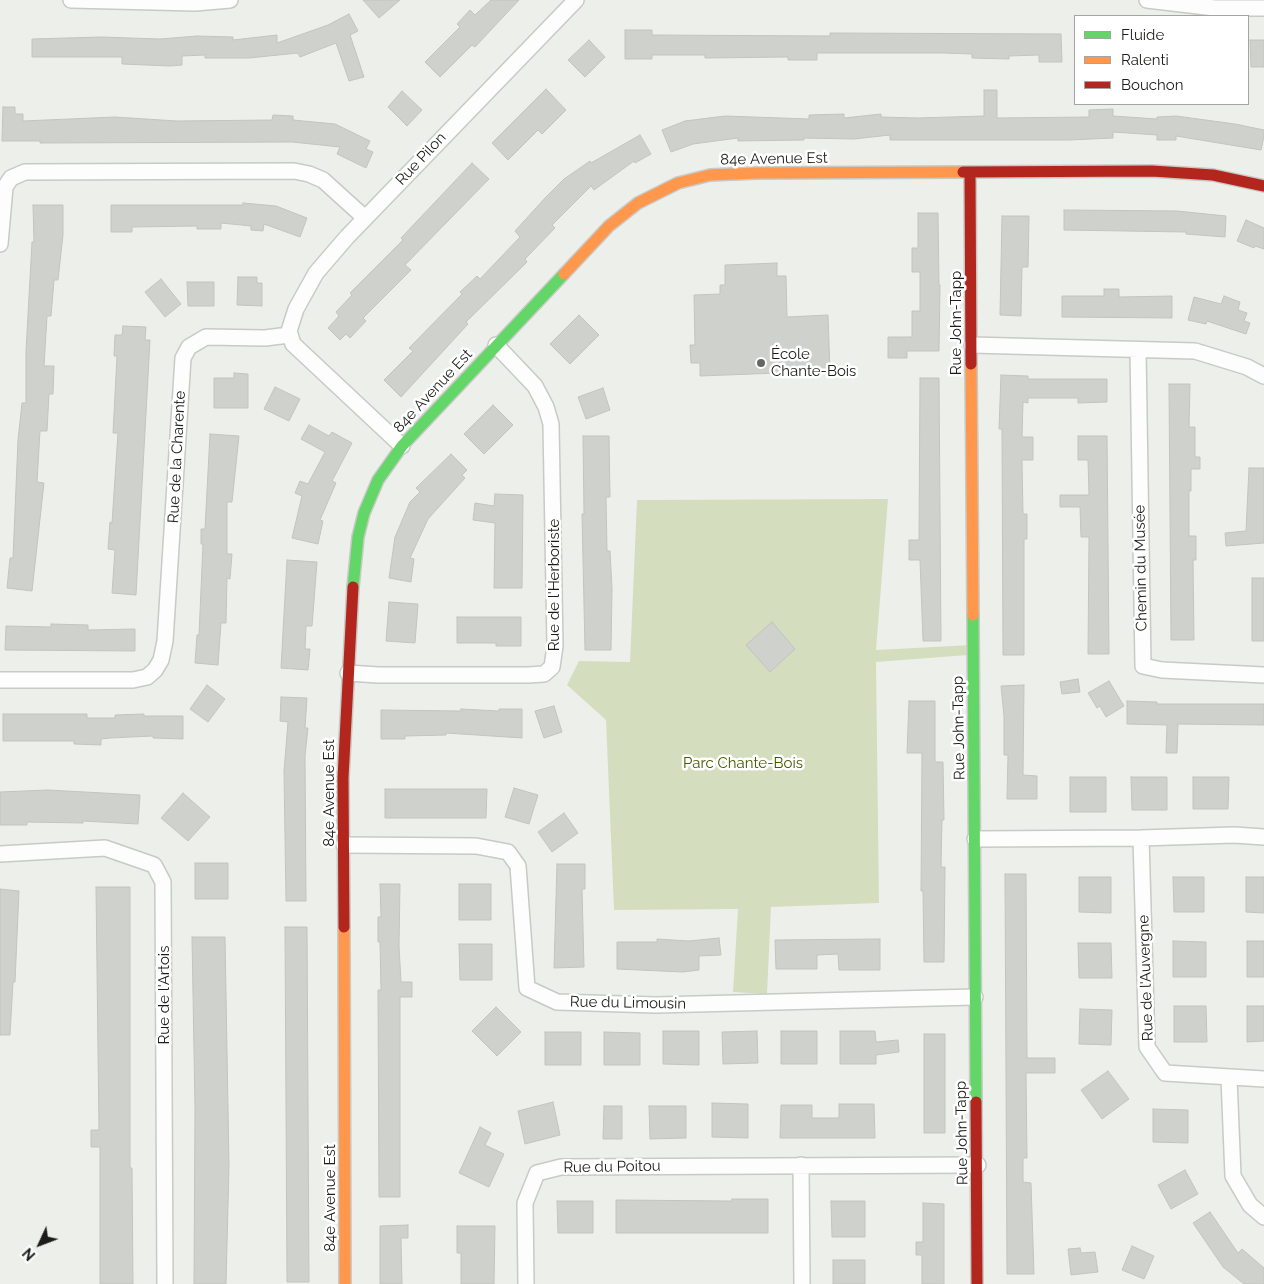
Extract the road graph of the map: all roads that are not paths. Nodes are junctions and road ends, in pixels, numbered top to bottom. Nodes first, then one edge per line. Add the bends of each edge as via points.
1 (71, 0) edge
2 (230, 0) edge
3 (576, 0) edge
4 (1147, 0) edge
5 (195, 2) edge
6 (1264, 8) edge
7 (970, 172) junction
8 (1264, 186) edge
9 (365, 218) junction
10 (0, 244) edge
11 (289, 334) junction
12 (496, 345) junction
13 (972, 346) junction
14 (1138, 350) junction
15 (1264, 376) edge
16 (402, 446) junction
17 (348, 673) junction
18 (1264, 675) edge
19 (0, 680) edge
20 (1264, 837) edge
21 (1141, 838) junction
22 (975, 839) junction
23 (344, 845) junction
24 (0, 854) edge
25 (976, 997) junction
26 (1229, 1078) junction
27 (1264, 1079) edge
28 (801, 1165) junction
29 (978, 1165) junction
30 (1264, 1217) edge
31 (165, 1284) edge
32 (345, 1284) edge
33 (526, 1284) edge
34 (802, 1284) edge
35 (978, 1284) edge

1 - 5 street
2 - 5 street
3 - 9 street, Rue Pilon
4 - 6 street via 1215,8
7 - 8 street, 84e Avenue Est via 1165,171 1218,176
7 - 12 street, 84e Avenue Est via 729,174 701,176 678,183 638,203 612,223
7 - 13 street, Rue John-Tapp
9 - 10 street via 328,184 302,173 25,172 11,178 5,187
9 - 11 street, Rue Pilon via 312,280 296,309
11 - 16 street via 302,355
11 - 19 street, Rue de la Charente via 265,338 206,337 189,347 183,358 166,641 162,660 155,670 146,677 133,680
12 - 16 street, 84e Avenue Est
12 - 17 street, Rue de l'Herboriste via 535,386 551,424 555,636 552,667 544,674 528,676
13 - 14 street
13 - 22 street, Rue John-Tapp
14 - 15 street via 1195,351 1247,367
14 - 18 street, Chemin du Musée via 1143,666 1162,670
16 - 17 street, 84e Avenue Est via 373,491 358,537
17 - 23 street, 84e Avenue Est via 343,755
20 - 21 street
21 - 22 street
21 - 26 street, Rue de l'Auvergne via 1147,1047 1165,1074
22 - 25 street, Rue John-Tapp
23 - 25 street, Rue du Limousin via 476,846 508,852 518,866 527,988 558,1002 656,1005
23 - 32 street, 84e Avenue Est
24 - 31 street, Rue de l'Artois via 105,848 154,865 163,882
25 - 29 street, Rue John-Tapp
26 - 27 street, Rue de l'Auvergne
26 - 30 street via 1234,1176 1250,1205
28 - 29 street, Rue du Poitou
28 - 33 street, Rue du Poitou via 561,1167 537,1173 525,1203
28 - 34 street
29 - 35 street, Rue John-Tapp

